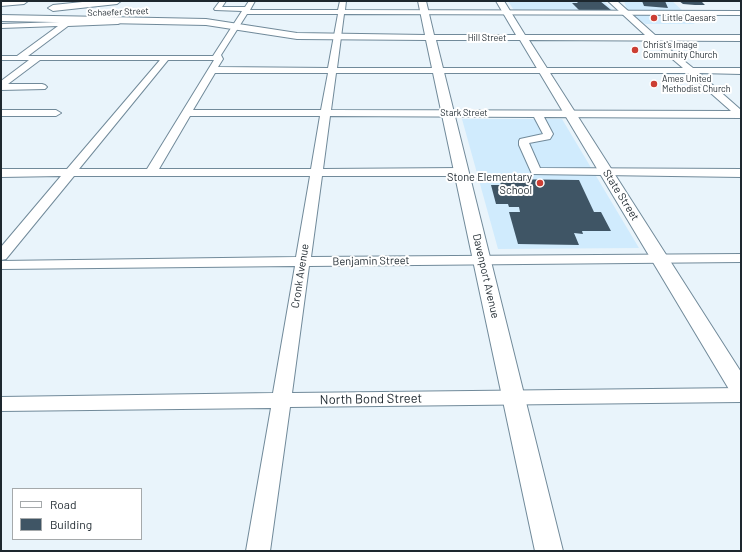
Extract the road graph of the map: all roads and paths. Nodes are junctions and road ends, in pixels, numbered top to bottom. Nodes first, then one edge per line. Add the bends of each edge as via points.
1 (24, 1) edge
2 (81, 1) edge
3 (222, 1) edge
4 (422, 1) edge
5 (112, 2) edge
6 (503, 2) edge
7 (1, 3) edge
8 (613, 3) edge
9 (342, 6) edge
10 (248, 7) edge
11 (729, 7) dead end
12 (1, 8) edge
13 (673, 8) dead end
14 (1, 12) edge
15 (424, 12) junction
16 (740, 12) edge
17 (507, 13) junction
18 (623, 13) junction
19 (1, 18) edge
20 (157, 21) junction
21 (66, 24) junction
22 (1, 26) edge
23 (235, 27) junction
24 (336, 38) junction
25 (429, 38) junction
26 (523, 38) junction
27 (653, 38) junction
28 (741, 38) edge
29 (1, 58) edge
30 (19, 58) junction
31 (38, 58) junction
32 (166, 58) junction
33 (217, 58) junction
34 (64, 59) junction
35 (57, 66) dead end
36 (212, 70) junction
37 (331, 70) junction
38 (438, 71) junction
39 (543, 71) junction
40 (690, 71) junction
41 (741, 71) edge
42 (1, 86) edge
43 (42, 87) dead end
44 (1, 113) edge
45 (56, 113) dead end
46 (187, 113) junction
47 (324, 113) junction
48 (447, 114) junction
49 (537, 114) junction
50 (569, 114) junction
51 (741, 114) edge
52 (70, 172) junction
53 (151, 172) junction
54 (316, 172) junction
55 (606, 172) junction
56 (1, 173) edge
57 (741, 173) edge
58 (469, 175) junction
59 (529, 176) dead end
60 (1, 256) edge
61 (660, 258) junction
62 (741, 258) edge
63 (482, 259) junction
64 (303, 262) junction
65 (1, 266) edge
66 (741, 390) edge
67 (741, 395) edge
68 (514, 396) junction
69 (281, 401) junction
70 (1, 404) edge
71 (258, 551) edge
72 (549, 551) edge

1 - 7 highway
2 - 12 highway
3 - 10 street via 217,9
4 - 15 main road, Davenport Avenue
5 - 14 highway
6 - 17 main road, State Street
8 - 13 street
8 - 18 main road
9 - 10 street
9 - 15 street
9 - 24 street, Cronk Avenue
10 - 23 street
11 - 16 street
15 - 17 street
15 - 25 main road, Davenport Avenue
16 - 18 street
17 - 18 street
17 - 26 main road, State Street
18 - 27 main road
19 - 20 highway
20 - 21 street, Schaefer Street
20 - 23 main road, Schaefer Street via 194,21
21 - 22 street, Schaefer Street
21 - 30 street
23 - 24 main road, Hill Street via 297,36
23 - 33 street
24 - 25 main road, Hill Street
24 - 37 street, Cronk Avenue
25 - 26 main road, Hill Street
25 - 38 main road, Davenport Avenue
26 - 27 main road, Hill Street
26 - 39 main road, State Street
27 - 28 main road, Hill Street
27 - 40 street
29 - 30 street
30 - 31 street
31 - 34 street
31 - 42 street
32 - 33 street
32 - 34 street
32 - 52 street
33 - 36 street via 219,59
34 - 35 street
36 - 37 street
36 - 46 street
37 - 38 street
37 - 47 street, Cronk Avenue
38 - 39 street
38 - 48 main road, Davenport Avenue
39 - 40 street
39 - 50 main road, State Street
40 - 41 street
40 - 51 street
42 - 43 street
44 - 45 street
46 - 47 street, Stark Street
46 - 53 street
47 - 48 street, Stark Street
47 - 54 street, Cronk Avenue
48 - 49 street, Stark Street
48 - 58 main road, Davenport Avenue
49 - 50 street, Stark Street
49 - 55 street via 548,134 546,137 524,141 536,172
50 - 51 street, Stark Street
50 - 55 main road, State Street
52 - 53 street
52 - 56 street
52 - 60 street
53 - 54 street
54 - 58 street
54 - 64 street, Cronk Avenue
55 - 57 street
55 - 61 main road, State Street
58 - 59 path via 493,178
58 - 63 main road, Davenport Avenue
61 - 62 street, Benjamin Street
61 - 63 street, Benjamin Street
61 - 66 main road, State Street
63 - 64 street, Benjamin Street
63 - 68 main road, Davenport Avenue
64 - 65 street, Benjamin Street
64 - 69 street, Cronk Avenue
67 - 68 street, North Bond Street
68 - 69 street, North Bond Street
68 - 72 main road, Davenport Avenue
69 - 70 street, North Bond Street
69 - 71 street, Cronk Avenue

